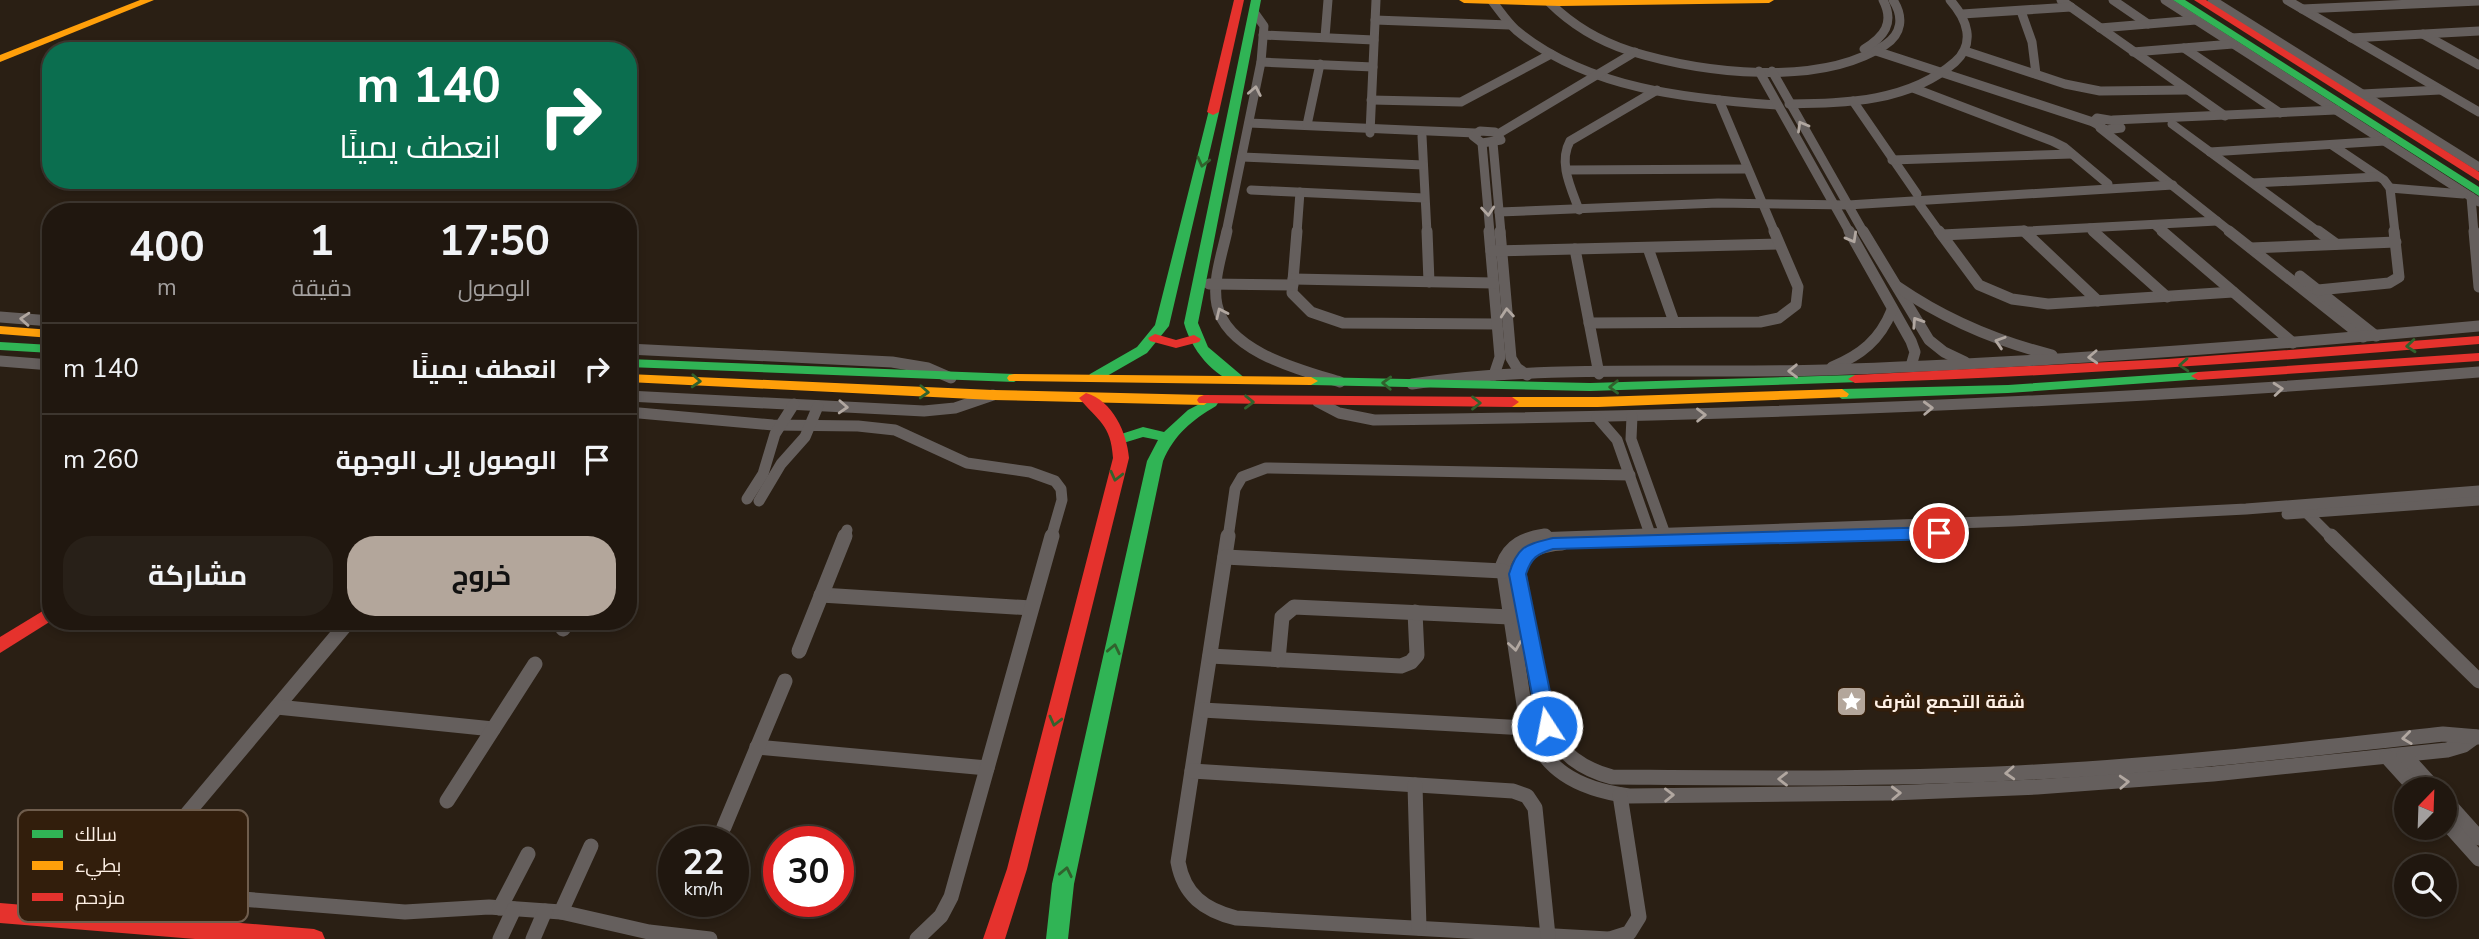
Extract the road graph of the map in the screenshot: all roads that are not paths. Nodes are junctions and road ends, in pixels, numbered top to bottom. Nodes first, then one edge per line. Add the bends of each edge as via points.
1 (115, 0) edge
2 (149, 0) edge
3 (1328, 0) edge
4 (1376, 0) edge
5 (1464, 0) edge
6 (1769, 0) edge
7 (1883, 0) edge
8 (1893, 0) edge
9 (1950, 0) edge
10 (2061, 0) edge
11 (2113, 0) edge
12 (2165, 0) edge
13 (2178, 0) edge
14 (2199, 0) edge
15 (2212, 0) edge
16 (2287, 0) edge
17 (1503, 1) edge
18 (2474, 1) edge
19 (1253, 3) edge
20 (1555, 3) junction
21 (2479, 6) edge
22 (2071, 8) junction
23 (2302, 9) junction
24 (2021, 11) junction
25 (1962, 14) junction
26 (1375, 20) junction
27 (2196, 20) junction
28 (2148, 24) junction
29 (1509, 25) junction
30 (2100, 27) junction
31 (2479, 31) edge
32 (2423, 34) junction
33 (1263, 35) junction
34 (1325, 37) junction
35 (2351, 38) junction
36 (1374, 40) junction
37 (42, 42) edge
38 (43, 42) edge
39 (2233, 44) junction
40 (2184, 48) junction
41 (0, 50) edge
42 (1631, 50) junction
43 (1879, 50) junction
44 (1965, 51) junction
45 (2133, 51) junction
46 (1551, 54) junction
47 (0, 59) edge
48 (1261, 62) junction
49 (1320, 64) junction
50 (2479, 65) edge
51 (1373, 66) junction
52 (1759, 71) junction
53 (1595, 72) junction
54 (1772, 72) junction
55 (1945, 72) junction
56 (2036, 74) junction
57 (1913, 88) junction
58 (1657, 90) junction
59 (2188, 90) junction
60 (2440, 90) junction
61 (2362, 94) junction
62 (1371, 100) junction
63 (1719, 100) junction
64 (1853, 101) junction
65 (1217, 103) junction
66 (1236, 104) junction
67 (1789, 104) junction
68 (1777, 105) junction
69 (2339, 112) junction
70 (2479, 112) edge
71 (2280, 113) junction
72 (2225, 116) junction
73 (2096, 123) junction
74 (2172, 124) junction
75 (1249, 125) junction
76 (1307, 125) junction
77 (2116, 126) junction
78 (1370, 131) junction
79 (1422, 136) junction
80 (1486, 137) junction
81 (2385, 141) junction
82 (2332, 145) junction
83 (2210, 152) junction
84 (2072, 154) junction
85 (1242, 157) junction
86 (1892, 160) junction
87 (1423, 165) junction
88 (2474, 167) edge
89 (1747, 169) junction
90 (1567, 170) junction
91 (2378, 177) junction
92 (2479, 177) edge
93 (2170, 183) junction
94 (2253, 183) junction
95 (2108, 184) junction
96 (2092, 188) junction
97 (2390, 188) junction
98 (1251, 190) dead end
99 (1300, 192) junction
100 (2474, 196) edge
101 (1424, 198) junction
102 (1917, 198) junction
103 (1832, 202) junction
104 (1846, 202) junction
105 (1762, 203) junction
106 (1579, 210) junction
107 (1499, 212) junction
108 (2217, 221) junction
109 (2155, 225) junction
110 (2090, 228) junction
111 (2024, 231) junction
112 (1942, 235) junction
113 (2396, 242) junction
114 (1779, 244) junction
115 (2336, 244) junction
116 (1648, 247) junction
117 (2263, 247) junction
118 (2251, 248) junction
119 (1575, 249) junction
120 (1497, 251) junction
121 (1293, 282) junction
122 (1429, 282) junction
123 (1892, 282) junction
124 (1198, 283) junction
125 (1493, 283) junction
126 (1216, 284) junction
127 (2479, 287) edge
128 (2318, 290) junction
129 (2233, 292) junction
130 (2167, 297) junction
131 (2098, 301) junction
132 (1892, 310) junction
133 (0, 317) edge
134 (42, 320) edge
135 (1674, 322) junction
136 (1589, 323) junction
137 (1497, 324) junction
138 (2479, 326) edge
139 (0, 330) edge
140 (42, 333) edge
141 (2376, 336) junction
142 (2363, 337) junction
143 (1155, 338) junction
144 (1194, 339) junction
145 (2479, 340) edge
146 (2293, 343) junction
147 (0, 346) edge
148 (42, 348) edge
149 (637, 349) edge
150 (2137, 354) junction
151 (2479, 357) edge
152 (2066, 358) junction
153 (2274, 358) junction
154 (2249, 360) junction
155 (0, 362) edge
156 (637, 363) edge
157 (1969, 363) junction
158 (42, 364) edge
159 (1911, 366) junction
160 (2151, 367) junction
161 (1825, 370) junction
162 (2291, 372) junction
163 (2479, 372) edge
164 (1600, 374) junction
165 (2264, 374) junction
166 (1494, 375) junction
167 (1527, 375) junction
168 (951, 377) junction
169 (637, 378) edge
170 (1093, 379) junction
171 (1144, 379) junction
172 (1179, 379) junction
173 (1240, 380) junction
174 (1339, 382) junction
175 (1412, 384) junction
176 (993, 395) junction
177 (637, 396) edge
178 (1086, 398) junction
179 (1142, 400) junction
180 (1175, 400) junction
181 (1214, 401) junction
182 (1318, 402) junction
183 (794, 404) junction
184 (818, 406) junction
185 (637, 413) edge
186 (1632, 416) junction
187 (1597, 417) junction
188 (781, 425) junction
189 (811, 426) junction
190 (1615, 435) junction
191 (1630, 435) junction
192 (1167, 437) junction
193 (773, 439) junction
194 (1120, 439) junction
195 (802, 442) junction
196 (1631, 460) junction
197 (1630, 475) junction
198 (2479, 491) edge
199 (2447, 498) junction
200 (2479, 500) edge
201 (2307, 513) junction
202 (2203, 516) junction
203 (847, 530) dead end
204 (1652, 536) junction
205 (1225, 557) junction
206 (1503, 571) junction
207 (821, 595) junction
208 (1031, 608) junction
209 (1415, 612) junction
210 (1510, 617) junction
211 (42, 618) edge
212 (341, 630) edge
213 (0, 646) edge
214 (799, 651) dead end
215 (1210, 656) junction
216 (1278, 660) junction
217 (535, 664) dead end
218 (785, 681) dead end
219 (2479, 681) edge
220 (277, 707) junction
221 (1202, 710) junction
222 (1528, 728) junction
223 (493, 729) junction
224 (2477, 737) edge
225 (757, 747) junction
226 (2291, 752) junction
227 (2404, 755) junction
228 (2387, 757) junction
229 (2305, 767) junction
230 (987, 768) junction
231 (1192, 771) junction
232 (2035, 772) junction
233 (2405, 777) edge
234 (2424, 777) edge
235 (1415, 785) junction
236 (1699, 787) junction
237 (2044, 787) junction
238 (1620, 795) junction
239 (447, 801) dead end
240 (190, 810) edge
241 (2457, 813) edge
242 (724, 826) edge
243 (2457, 834) edge
244 (2479, 838) edge
245 (592, 846) dead end
246 (528, 854) dead end
247 (2479, 859) edge
248 (248, 899) edge
249 (507, 908) junction
250 (553, 912) junction
251 (0, 913) edge
252 (18, 914) edge
253 (109, 922) edge
254 (1419, 928) junction
255 (1548, 936) junction
256 (314, 939) edge
257 (500, 939) edge
258 (533, 939) edge
259 (710, 939) edge
260 (917, 939) edge
261 (994, 939) edge
262 (1057, 939) edge
263 (1609, 939) edge

1 - 41 street
2 - 38 street
3 - 34 street
4 - 26 street
5 - 17 street
6 - 20 street
7 - 20 street via 1890,21 1874,44 1833,60 1785,66 1729,65 1662,54 1605,35
8 - 43 street via 1900,27
9 - 25 street
10 - 22 street
11 - 28 street
12 - 27 street
13 - 100 street
14 - 88 street
15 - 61 street
16 - 23 street
17 - 20 street
17 - 29 street
18 - 21 street
18 - 23 street
19 - 33 street via 1263,23
19 - 65 street
19 - 66 street
20 - 42 street via 1569,21 1585,31
22 - 24 street
22 - 30 street
23 - 35 street
24 - 25 street
24 - 56 street via 2032,42
25 - 44 street via 1968,39
26 - 29 street
26 - 36 street
27 - 28 street
27 - 39 street
28 - 30 street
29 - 46 street
30 - 45 street
31 - 32 street
32 - 35 street
32 - 50 street
33 - 34 street
33 - 48 street
34 - 36 street
35 - 60 street
36 - 51 street
37 - 47 street
39 - 40 street
39 - 69 street
40 - 45 street
40 - 71 street
42 - 52 street via 1685,64
42 - 53 street
43 - 54 street via 1834,65
43 - 55 street
44 - 55 street
44 - 56 street
45 - 59 street
46 - 53 street
46 - 62 street via 1461,102
48 - 49 street
75 -> 48 street
49 - 51 street
49 - 76 street
51 - 62 street
52 - 54 street
52 - 68 street
53 - 58 street
53 - 80 street
54 - 67 street
55 - 57 street
55 - 73 street
56 - 59 street via 2100,91
57 - 64 street
57 - 84 street via 2052,141
58 - 63 street
58 - 90 street via 1570,141 1563,154
59 - 72 street
60 - 61 street
60 - 70 street
61 - 88 street
62 - 78 street
63 - 68 street
63 - 89 street
64 - 67 street
64 - 86 street
65 - 66 street
65 -> 143 street via 1164,320
66 - 124 street
104 -> 67 street
68 - 103 street
69 - 71 street
69 - 74 street
69 - 81 street
71 - 72 street
72 - 77 street
73 - 77 street
73 - 93 street
74 - 77 street
74 - 83 street
75 - 76 street
75 - 78 street
75 - 85 street
76 - 78 street
77 - 117 street
78 - 79 street
78 - 80 street
79 - 80 street
79 - 87 street
80 - 107 street
80 -> 120 street
81 - 82 street
81 - 100 street
82 - 83 street
82 - 91 street
83 - 94 street
84 - 86 street
84 - 95 street
85 - 87 street
85 - 126 street
86 - 102 street
87 - 101 street
88 - 92 street
89 - 90 street
89 - 105 street
90 - 106 street
91 - 94 street
91 - 97 street
93 - 95 street
93 - 96 street
93 - 108 street
94 - 115 street
95 - 96 street
96 - 102 street
97 - 100 street
97 - 113 street
98 - 99 street
99 - 101 street
99 - 121 street
100 - 127 street
101 - 122 street
102 - 104 street
102 - 112 street
103 - 104 street
103 - 105 street
103 -> 132 street
104 - 123 street
105 - 106 street
105 - 114 street
106 - 107 street
107 - 120 street
108 - 109 street
108 - 118 street
109 - 110 street
109 - 129 street
110 - 111 street
110 - 130 street
111 - 112 street
111 - 131 street
112 - 131 street via 1979,285 1994,293 2031,303
113 - 115 street
113 - 128 street via 2398,280
114 - 116 street
114 - 135 street via 1799,293 1796,305 1786,314 1760,322
115 - 117 street
116 - 119 street
116 - 135 street
117 - 118 street
117 - 128 street
118 - 142 street
119 - 120 street
119 - 136 street
120 - 125 street
167 -> 120 street via 1511,358
121 - 122 street
121 - 126 street
121 - 137 street via 1292,293 1300,305 1334,323
122 - 125 street
152 -> 123 street via 2010,345 1962,327
157 -> 123 street via 1933,345
124 - 126 street
124 - 144 street via 1191,323
125 - 137 street
174 -> 126 street via 1274,359 1244,342 1219,314
128 - 141 street
129 - 130 street
129 - 146 street
130 - 131 street
132 - 159 street via 1914,346
132 - 161 street via 1873,345
134 -> 133 street
135 - 136 street
136 - 164 street
137 - 166 street via 1500,362
138 - 141 street
139 - 140 street
141 - 142 street
142 - 146 street
143 - 144 street via 1176,344
143 - 170 street via 1130,359
144 - 173 street via 1209,358
145 -> 153 street
146 - 150 street
147 - 148 street
149 - 168 street via 892,362
150 -> 152 street
150 - 160 street
151 - 162 street
152 - 157 street
153 - 154 street
153 - 162 street
154 -> 160 street
154 - 165 street
155 - 158 street
156 - 168 street
157 - 159 street
159 - 161 street
160 -> 175 street via 1628,387
161 -> 164 street
162 - 165 street
186 -> 163 street via 2143,398
164 - 167 street
182 -> 165 street via 1774,399
166 - 167 street
166 - 175 street
168 - 170 street
169 -> 176 street
170 - 171 street
171 - 172 street
171 - 179 street via 1149,391
172 - 173 street
172 - 180 street via 1171,391
173 - 174 street
175 -> 174 street
176 - 178 street
184 -> 176 street via 934,411
177 - 183 street
178 - 179 street
178 - 194 street via 1106,413
179 - 180 street
180 - 181 street
181 -> 182 street
181 - 192 street via 1184,419
182 - 187 street via 1339,414 1374,420
183 - 184 street
183 - 188 street
184 - 189 street
185 - 188 street
186 - 187 street
186 - 191 street
187 - 190 street
188 - 189 street
188 - 193 street
189 - 195 street
189 - 208 street via 894,430 969,464 1042,474 1056,481 1063,496
190 - 191 street
190 - 196 street
191 - 196 street
192 - 194 street via 1143,432
262 -> 192 street via 1063,884 1148,494 1157,455
193 - 195 street
193 - 195 street via 753,500
194 -> 261 street via 1119,465 1013,886
196 - 197 street
196 - 204 street
197 - 204 street
197 - 205 street via 1257,470 1242,477 1236,489
198 - 199 street
199 - 200 street
199 - 201 street
199 - 202 street
201 - 202 street
201 - 219 street
202 - 204 street
203 - 207 street
204 - 206 street via 1530,538 1507,554
204 - 236 street via 1553,544 1522,558 1518,574 1547,726 1562,751 1600,775
205 - 206 street
205 - 215 street
206 - 210 street
207 - 208 street
207 - 214 street
208 - 230 street
209 - 210 street
209 - 216 street via 1294,607 1282,617
209 - 216 street via 1418,650 1406,665
210 -> 222 street
211 - 213 street
212 - 220 street
215 - 216 street
215 - 221 street
217 - 223 street
218 - 225 street
220 - 223 street
220 - 240 street
221 - 222 street
221 - 231 street
222 - 238 street via 1546,758 1566,776 1592,789
223 - 239 street
224 -> 226 street via 2443,734
224 - 227 street via 2456,748
225 - 230 street
225 - 242 street
226 - 229 street
226 - 232 street
227 - 228 street
227 - 234 street
228 - 229 street
228 - 233 street
237 -> 229 street
230 - 260 street via 951,897 941,916
231 - 235 street
231 - 254 street via 1178,862 1183,884 1198,904 1236,918
232 -> 236 street
232 - 237 street
235 - 254 street
235 - 255 street via 1513,791 1531,800
236 -> 237 street via 1892,793
238 -> 236 street
238 - 263 street via 1639,917 1629,933
241 - 244 street
243 - 247 street
245 - 250 street
246 - 249 street
248 - 249 street via 405,912
249 - 250 street
249 - 257 street
250 - 258 street
250 - 259 street
251 - 252 street
253 - 256 street
254 - 255 street
255 - 263 street

